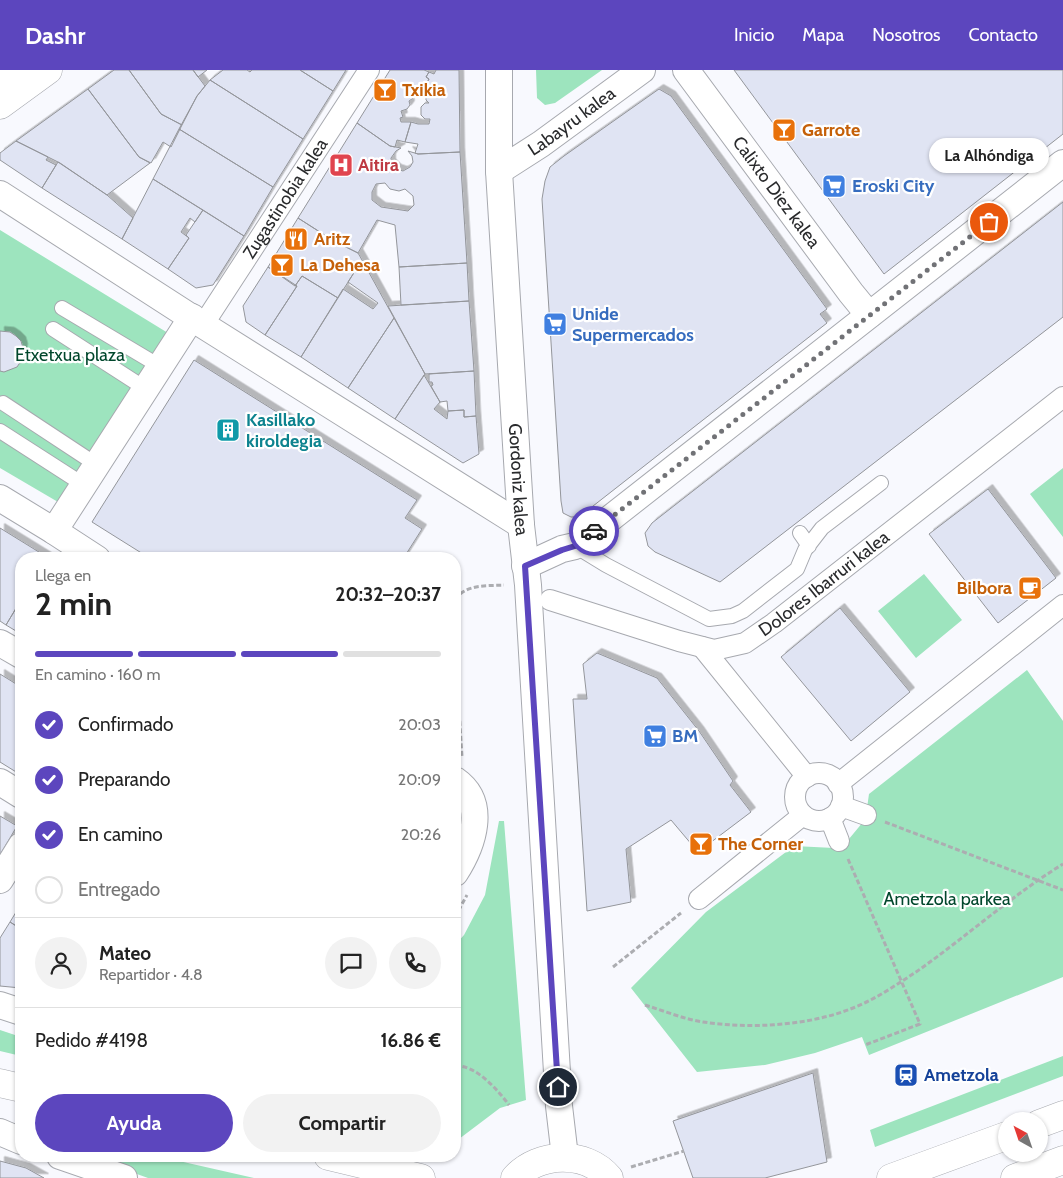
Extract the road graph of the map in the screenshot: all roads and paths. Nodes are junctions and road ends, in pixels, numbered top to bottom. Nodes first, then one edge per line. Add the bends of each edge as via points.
1 (10, 70) edge
2 (48, 70) edge
3 (368, 70) edge
4 (499, 70) edge
5 (642, 70) edge
6 (686, 70) edge
7 (0, 77) edge
8 (0, 105) edge
9 (1063, 163) edge
10 (500, 170) junction
11 (0, 194) edge
12 (62, 308) dead end
13 (869, 315) junction
14 (197, 321) junction
15 (53, 329) dead end
16 (161, 367) junction
17 (146, 390) junction
18 (1063, 397) edge
19 (4, 403) dead end
20 (0, 431) edge
21 (90, 475) junction
22 (881, 483) dead end
23 (0, 498) edge
24 (521, 525) junction
25 (54, 530) junction
26 (800, 533) dead end
27 (575, 546) junction
28 (808, 546) junction
29 (87, 552) edge
30 (525, 566) junction
31 (502, 585) dead end
32 (461, 592) edge
33 (550, 600) dead end
34 (1063, 606) edge
35 (0, 643) edge
36 (702, 647) junction
37 (15, 652) edge
38 (807, 777) junction
39 (0, 782) edge
40 (461, 784) edge
41 (838, 784) junction
42 (15, 792) edge
43 (835, 812) junction
44 (804, 815) junction
45 (866, 815) joint
46 (839, 840) joint
47 (15, 856) edge
48 (461, 864) edge
49 (1063, 864) edge
50 (0, 880) edge
51 (1038, 881) junction
52 (1063, 890) edge
53 (699, 899) joint
54 (613, 967) dead end
55 (902, 981) junction
56 (0, 1005) edge
57 (644, 1005) dead end
58 (15, 1010) edge
59 (865, 1045) dead end
60 (461, 1065) edge
61 (0, 1084) edge
62 (15, 1087) edge
63 (509, 1105) dead end
64 (1063, 1115) edge
65 (1048, 1121) edge
66 (0, 1132) edge
67 (15, 1138) edge
68 (998, 1139) edge
69 (684, 1151) dead end
70 (565, 1157) junction
71 (1063, 1160) edge
72 (77, 1162) edge
73 (353, 1162) edge
74 (513, 1177) edge
75 (608, 1177) edge
76 (124, 1178) edge
77 (421, 1178) edge
78 (891, 1178) edge
79 (1015, 1178) edge

1 - 7 street
2 - 8 street
3 - 14 street, Zugastinobia kalea
4 - 10 street, Gordoniz kalea
5 - 10 street, Labayru kalea
6 - 13 street, Calixto Diez kalea
9 - 13 street
10 - 24 street, Gordoniz kalea
11 - 14 street
12 - 16 lane
13 - 27 street
14 - 16 street
14 - 24 street
15 - 17 lane
16 - 17 street
17 - 21 street
18 - 36 street, Dolores Ibarruri kalea via 774,623 745,643 714,650
19 - 21 lane
20 - 21 lane
21 - 25 street
22 - 28 lane via 822,528
23 - 25 street
24 - 30 street, Gordoniz kalea
25 - 29 street
26 - 28 lane
27 - 28 lane via 709,619 744,611 797,569
27 - 30 street
30 - 70 street, Gordoniz kalea via 559,1106
31 - 32 path via 477,586
33 - 36 street, Dolores Ibarruri kalea
34 - 41 street
35 - 37 street
36 - 38 street
38 - 41 street via 825,774
38 - 44 street via 798,785 796,792 798,807
39 - 42 street
40 - 48 street via 472,799 476,822
41 - 43 street via 843,799
43 - 44 street via 815,821
43 - 45 street
43 - 46 street
44 - 53 street
45 - 51 path
46 - 55 path
47 - 50 street
49 - 51 path
51 - 52 path
51 - 55 path
53 - 54 path
55 - 57 path via 853,1008 802,1022 757,1026 702,1022
55 - 59 path via 920,1024
56 - 58 street
60 - 63 path via 478,1074
61 - 62 street
64 - 65 street
66 - 67 street
68 - 78 street
69 - 75 path
70 - 74 street via 537,1162
70 - 75 street via 592,1164
71 - 79 street
72 - 76 street
73 - 77 street

